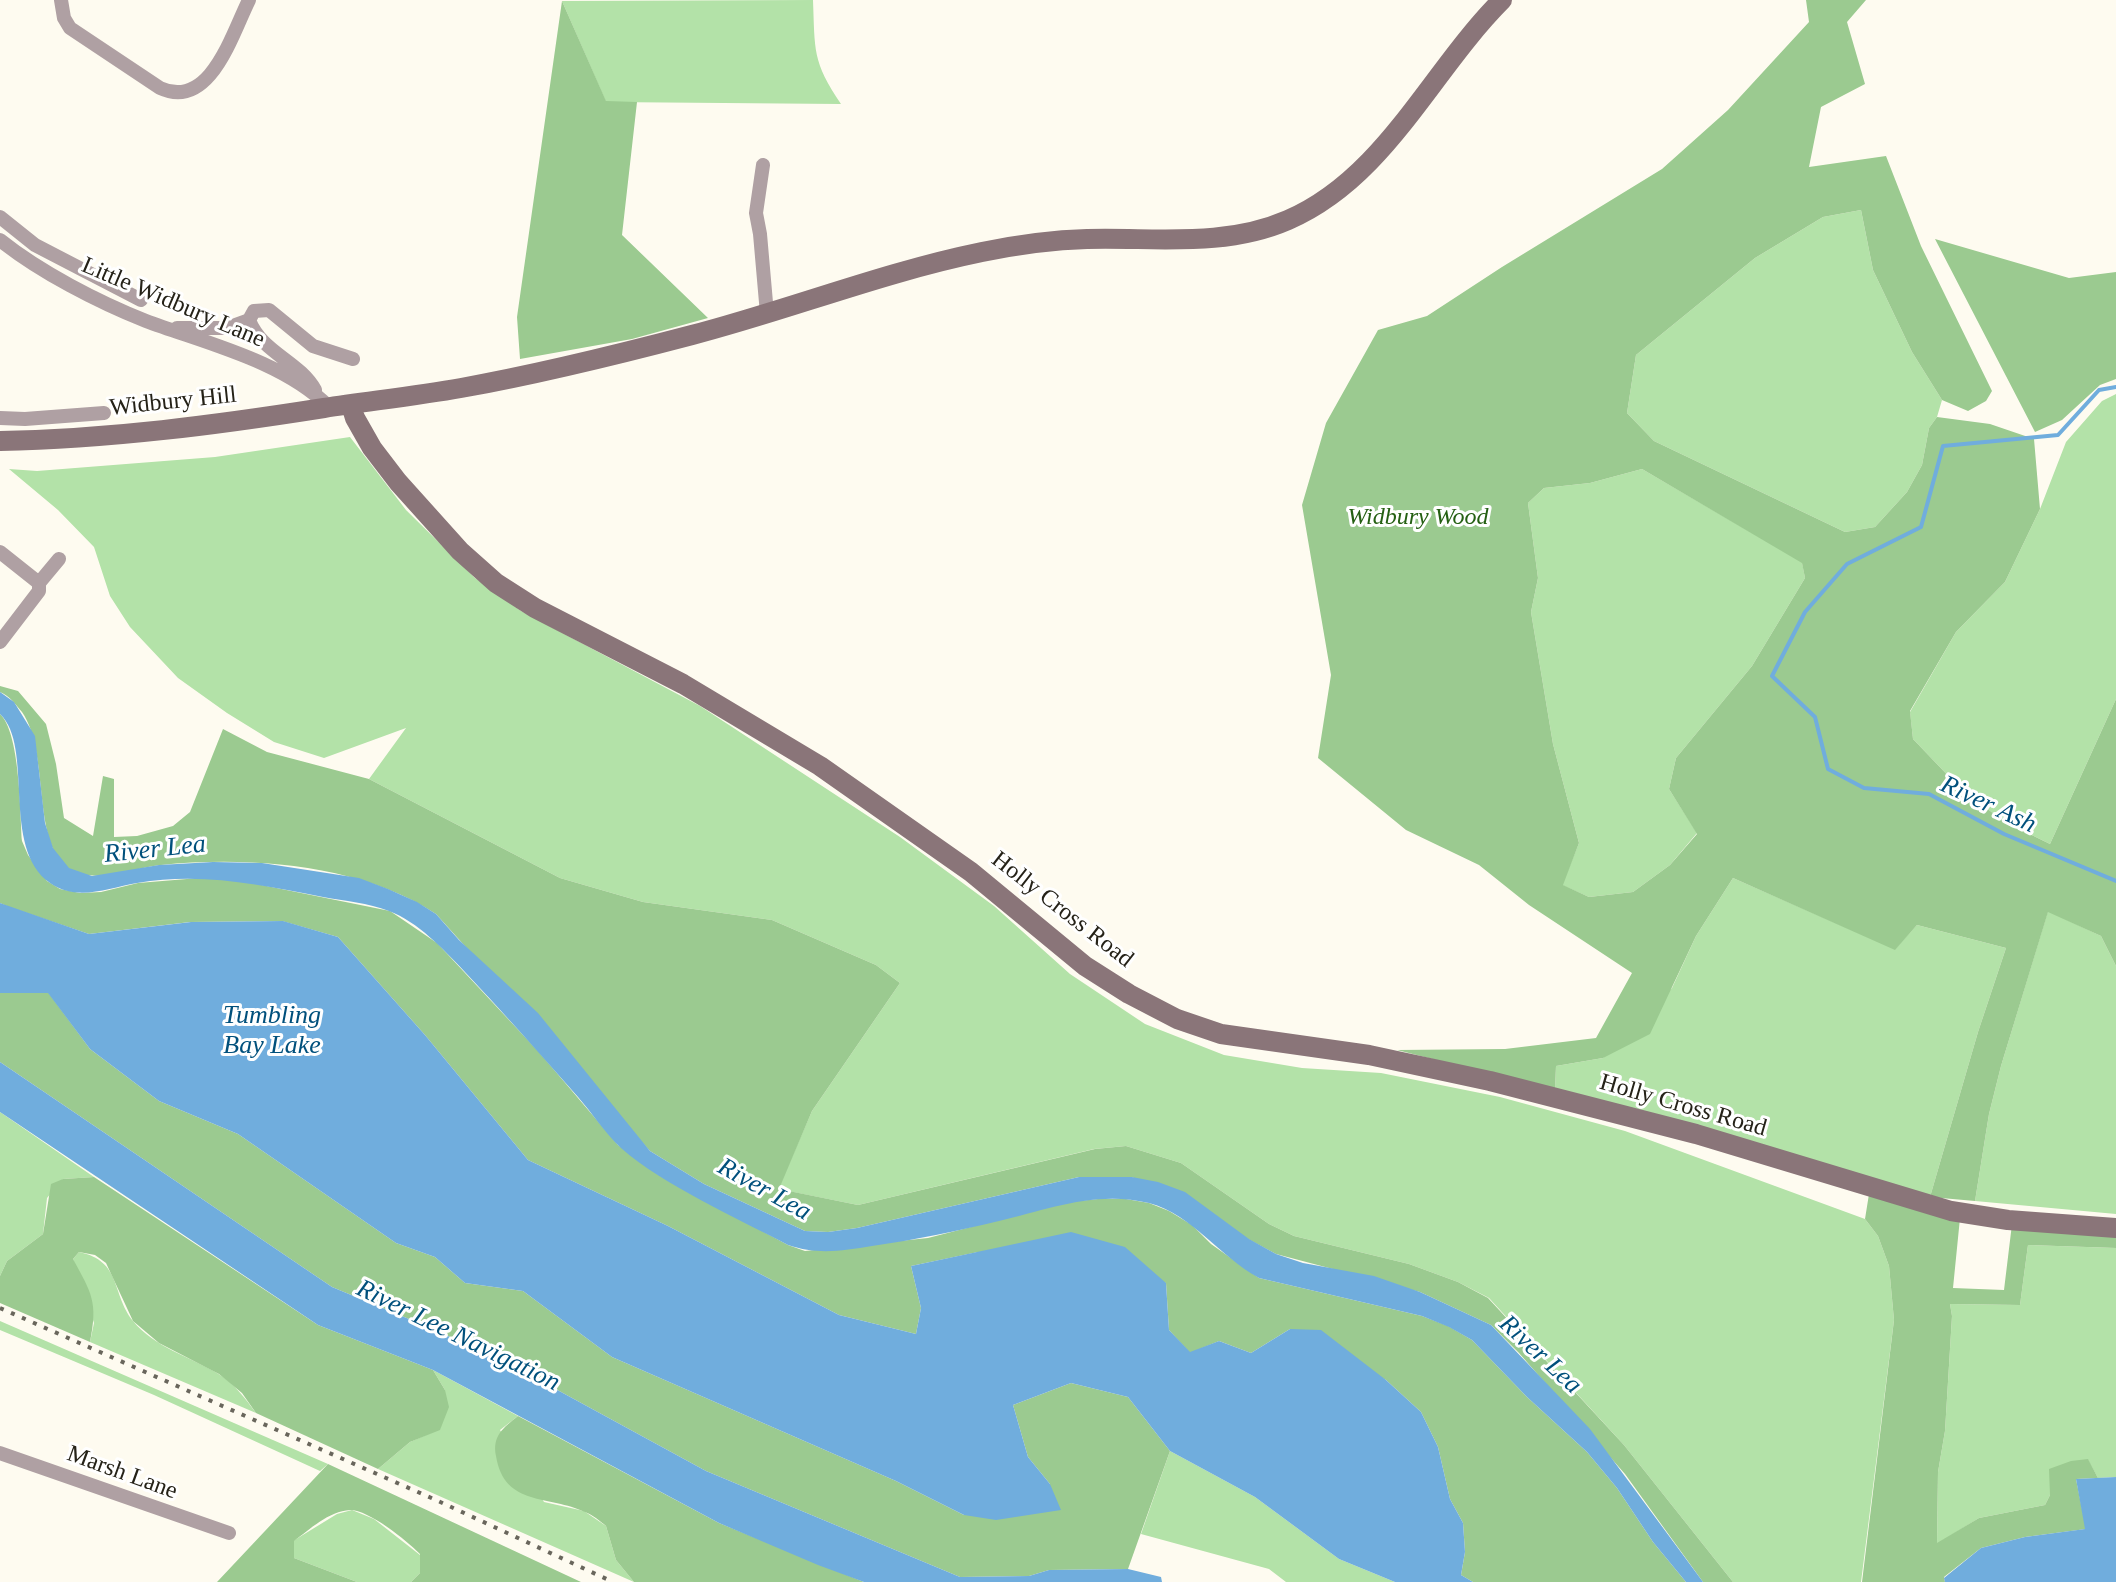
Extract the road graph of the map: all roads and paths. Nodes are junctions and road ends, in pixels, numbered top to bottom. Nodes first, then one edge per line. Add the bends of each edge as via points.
1 (61, 0) edge
2 (249, 0) edge
3 (1502, 0) edge
4 (763, 165) dead end
5 (0, 217) edge
6 (0, 240) edge
7 (141, 300) dead end
8 (767, 314) junction
9 (249, 320) junction
10 (169, 329) junction
11 (353, 359) dead end
12 (324, 402) junction
13 (351, 405) junction
14 (104, 413) dead end
15 (0, 418) edge
16 (0, 441) edge
17 (0, 552) edge
18 (59, 559) dead end
19 (39, 583) junction
20 (0, 642) edge
21 (2116, 1228) edge
22 (0, 1453) edge
23 (229, 1533) dead end

1 - 2 street via 70,28 175,93 206,81
3 - 8 street, Widbury Hill via 1376,154 1316,206 1286,221 1223,238 1085,239 1006,247
4 - 8 street via 756,213
5 - 7 street via 35,245
6 - 10 street, Little Widbury Lane via 41,270
8 - 13 street, Widbury Hill via 533,373
9 - 10 street via 227,328
9 - 11 street via 254,311 269,310 313,346
9 - 12 street via 255,335 312,384
10 - 12 street, Little Widbury Lane via 252,359
12 - 13 street, Widbury Hill
12 - 16 street, Widbury Hill via 170,431
13 - 21 street, Holly Cross Road via 372,448 398,482 496,583 733,712 820,766 959,863 1085,966 1177,1019 1221,1034 1369,1055 1490,1081 1696,1134 1942,1208 2008,1220
14 - 15 street
17 - 19 street
18 - 19 street
19 - 20 street via 39,591
22 - 23 street, Marsh Lane

